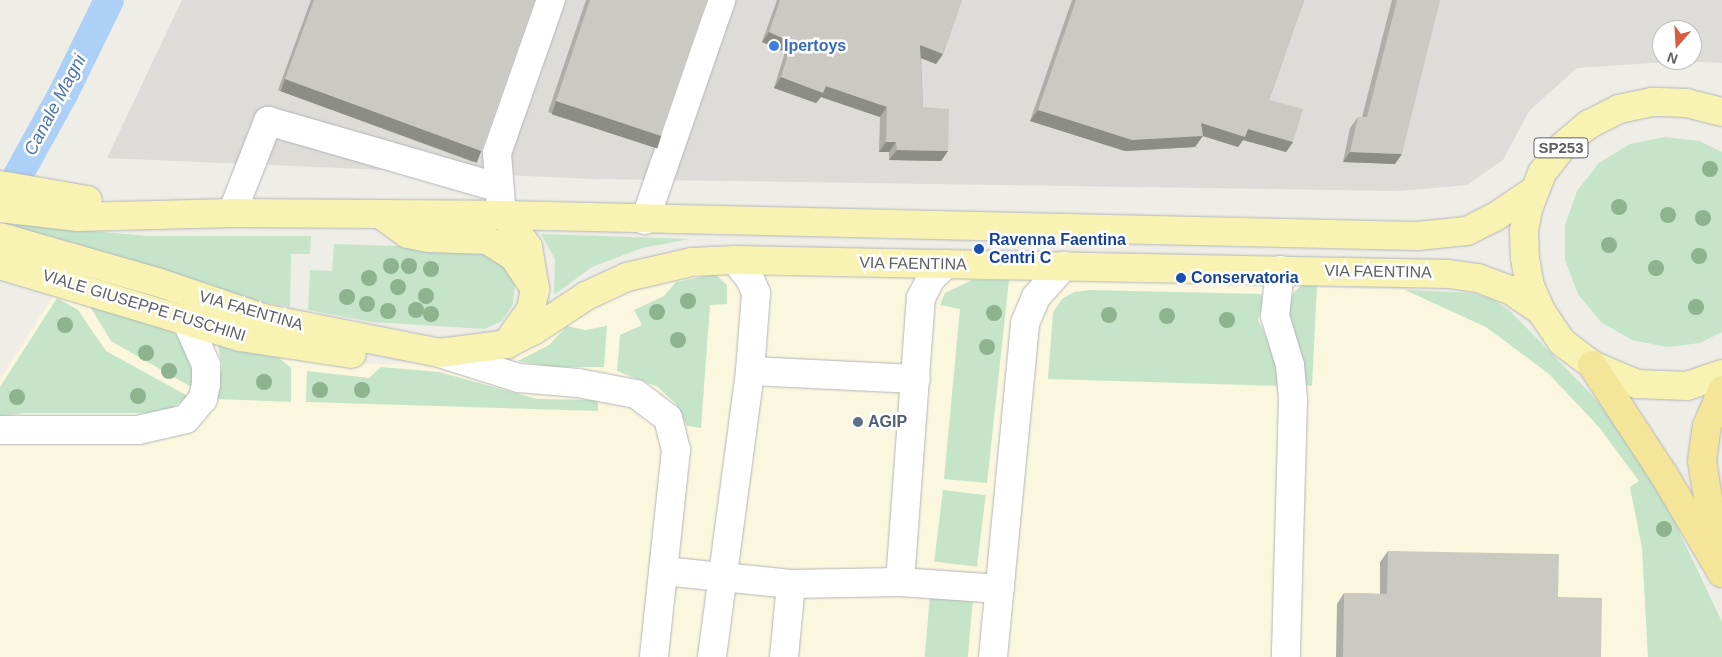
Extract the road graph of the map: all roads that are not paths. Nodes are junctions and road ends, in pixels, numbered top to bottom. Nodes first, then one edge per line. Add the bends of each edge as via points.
1 (551, 0) edge
2 (721, 0) edge
3 (1721, 111) edge
4 (0, 185) edge
5 (497, 187) junction
6 (1534, 190) junction
7 (0, 208) edge
8 (80, 208) junction
9 (232, 213) junction
10 (380, 214) junction
11 (504, 215) junction
12 (645, 220) junction
13 (0, 237) edge
14 (18, 260) edge
15 (734, 260) junction
16 (946, 264) junction
17 (1064, 266) junction
18 (1280, 270) junction
19 (535, 290) junction
20 (1540, 311) junction
21 (187, 322) junction
22 (507, 344) junction
23 (438, 353) junction
24 (1592, 365) junction
25 (750, 371) junction
26 (1722, 374) edge
27 (916, 379) junction
28 (1722, 390) edge
29 (0, 430) edge
30 (1720, 570) edge
31 (663, 571) junction
32 (722, 579) junction
33 (900, 582) junction
34 (791, 584) junction
35 (1000, 589) junction
36 (654, 657) edge
37 (712, 657) edge
38 (784, 657) edge
39 (993, 657) edge
40 (1286, 657) edge

1 - 5 lane via 497,153
2 - 12 lane
3 - 6 main road, SP253 via 1678,102 1652,102 1619,109 1589,124 1563,146
4 - 8 main road
5 - 9 lane via 268,121
5 - 11 lane
6 - 12 main road, SP253 via 1495,218 1467,231 1426,236
6 - 20 main road, SP253 via 1524,231 1525,258 1530,286
7 - 8 main road, SP253
8 - 9 main road, SP253
9 - 10 main road, SP253
10 - 11 main road, SP253
10 - 19 main road via 408,234 487,240 513,256
11 - 12 main road, SP253
11 - 19 main road via 528,247
13 - 14 main road, VIA FAENTINA / SP253
14 - 21 main road, VIALE GIUSEPPE FUSCHINI
14 - 23 main road, VIA FAENTINA / SP253 via 157,282 263,318
15 - 16 main road, VIA FAENTINA / SP253
15 - 22 main road, VIA FAENTINA / SP253 via 692,262 627,277 586,296
15 - 25 lane via 750,279 756,293
16 - 17 main road, VIA FAENTINA / SP253
16 - 27 lane via 931,278 921,298
17 - 18 main road, VIA FAENTINA / SP253
17 - 35 lane via 1042,288 1028,309
18 - 20 main road, VIA FAENTINA / SP253 via 1449,274 1478,278 1510,290
18 - 40 lane via 1275,316 1290,364 1293,400
19 - 22 main road via 531,309
20 - 24 main road, SP253 via 1562,342
21 - 23 main road, VIALE GIUSEPPE FUSCHINI via 240,337 318,350 406,357
21 - 29 lane via 206,365 206,384 202,400 186,419 138,430
22 - 23 main road, VIA FAENTINA / SP253
23 - 31 lane via 519,378 578,383 636,394 668,418 676,450
24 - 26 main road, SP253 via 1637,384 1686,386
24 - 30 highway via 1639,434
25 - 27 lane
25 - 32 lane
27 - 33 lane
28 - 30 highway via 1707,426 1702,460
31 - 32 lane
31 - 36 lane
32 - 34 lane
32 - 37 lane
33 - 34 lane
33 - 35 lane
34 - 38 lane
35 - 39 lane

